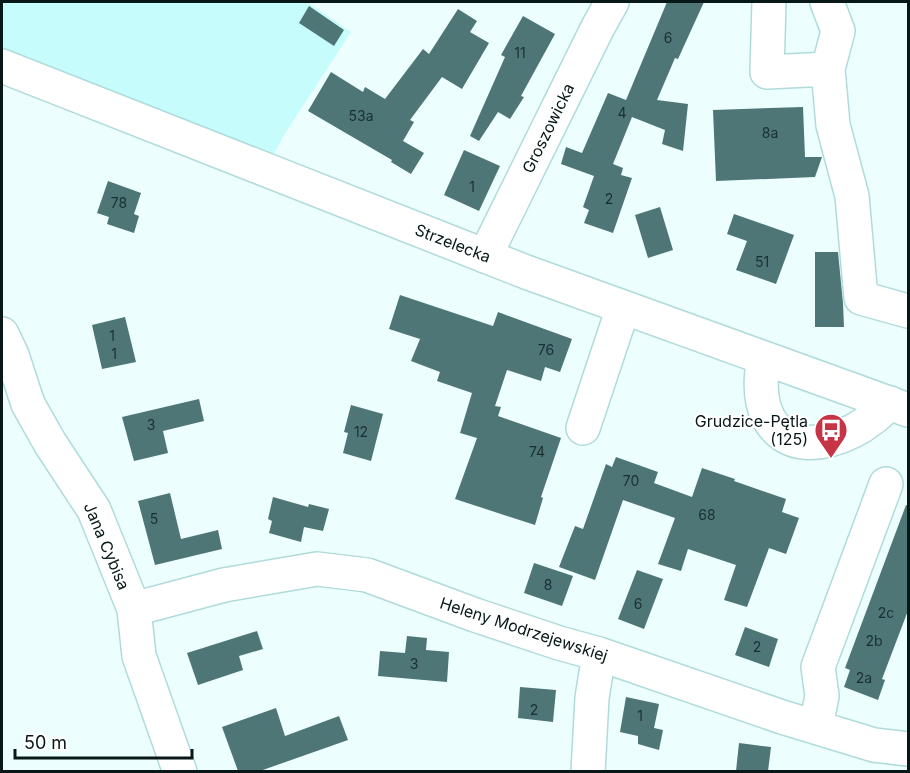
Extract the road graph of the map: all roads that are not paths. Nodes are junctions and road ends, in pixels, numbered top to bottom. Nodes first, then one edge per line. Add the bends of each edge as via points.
1 (612, 2) edge
2 (769, 2) edge
3 (827, 2) edge
4 (2, 66) edge
5 (828, 69) junction
6 (485, 256) junction
7 (623, 308) junction
8 (909, 311) edge
9 (2, 334) edge
10 (764, 359) junction
11 (899, 406) edge
12 (583, 428) dead end
13 (886, 484) dead end
14 (134, 609) junction
15 (599, 654) junction
16 (816, 726) junction
17 (909, 749) edge
18 (180, 771) edge
19 (588, 771) edge

1 - 6 street, Groszowicka
2 - 5 street via 767,72
3 - 5 street via 838,31
4 - 6 street, Strzelecka
5 - 8 street via 833,125 852,196 861,298
6 - 7 street, Strzelecka
7 - 10 street, Strzelecka
7 - 12 street
9 - 14 street, Jana Cybisa via 28,404 94,510
10 - 11 street, Strzelecka
10 - 11 street via 759,382 764,412 774,428 794,440 816,441 851,432
13 - 16 street via 819,667 822,696
14 - 15 street, Heleny Modrzejewskiej via 224,585 317,569 367,575 559,644
14 - 18 street, Jana Cybisa via 140,656
15 - 16 street, Heleny Modrzejewskiej
15 - 19 street
16 - 17 street, Heleny Modrzejewskiej via 874,745

